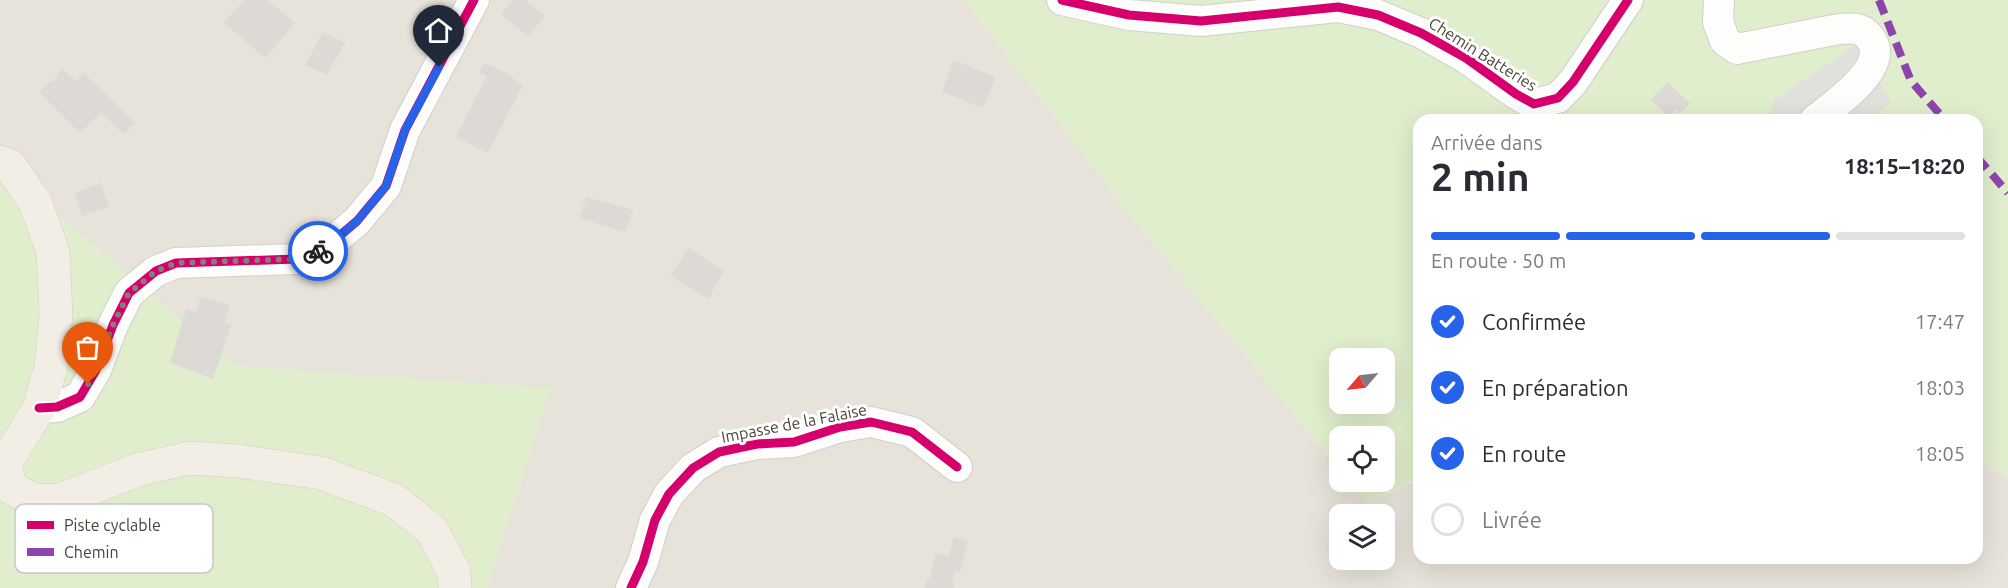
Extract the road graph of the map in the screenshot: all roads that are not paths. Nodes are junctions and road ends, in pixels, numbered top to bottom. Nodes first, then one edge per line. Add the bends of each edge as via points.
1 (474, 0) edge
2 (1062, 0) edge
3 (1628, 0) edge
4 (1719, 0) edge
5 (1822, 114) edge
6 (0, 162) edge
7 (39, 408) junction
8 (957, 467) dead end
9 (455, 588) edge
10 (631, 588) edge

1 - 7 street via 405,130 386,186 357,221 324,249 296,259 176,263 156,271 129,293 80,397 57,407
2 - 3 street, Chemin Batteries via 1129,15 1201,21 1338,7 1378,15 1466,58 1533,104 1558,98 1573,82
4 - 5 street via 1718,22 1725,41 1737,49 1839,28 1865,32 1876,51 1872,65 1856,86
6 - 7 main road via 10,166 35,202 53,252 56,315 51,367
7 - 9 main road via 5,464 10,487 33,500 60,500 140,469 190,458 321,473 394,500 432,530 454,572
8 - 10 street, Impasse de la Falaise via 912,432 871,422 794,442 719,452 693,468 669,494 655,520

